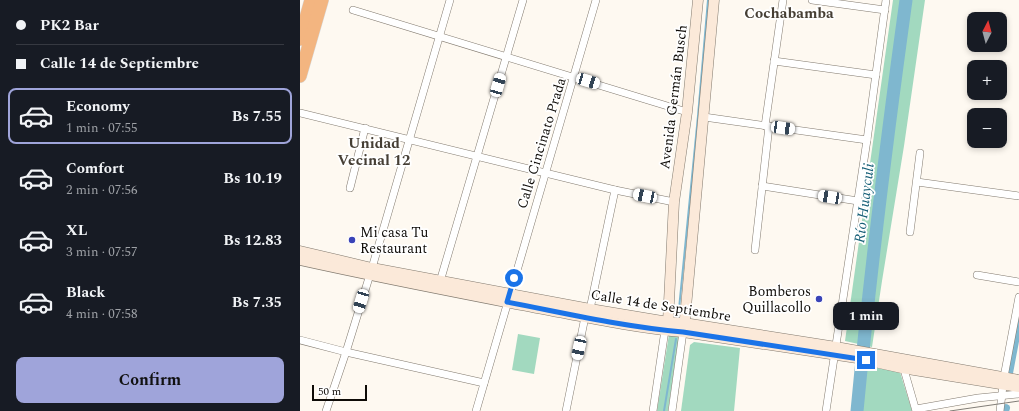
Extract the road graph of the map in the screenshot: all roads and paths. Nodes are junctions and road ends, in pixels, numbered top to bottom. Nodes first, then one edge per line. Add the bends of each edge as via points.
1 (311, 0) edge
2 (322, 0) edge
3 (450, 0) edge
4 (523, 0) edge
5 (596, 0) edge
6 (698, 0) edge
7 (714, 0) edge
8 (783, 0) edge
9 (812, 0) edge
10 (886, 0) edge
11 (353, 10) dead end
12 (885, 10) junction
13 (440, 36) junction
14 (300, 39) edge
15 (506, 56) junction
16 (774, 61) junction
17 (876, 75) junction
18 (300, 76) edge
19 (574, 77) junction
20 (687, 112) junction
21 (300, 113) edge
22 (704, 117) junction
23 (767, 126) junction
24 (365, 128) junction
25 (409, 139) junction
26 (867, 140) junction
27 (920, 153) dead end
28 (478, 155) junction
29 (546, 172) junction
30 (916, 182) junction
31 (762, 186) junction
32 (350, 188) dead end
33 (615, 190) junction
34 (1019, 196) edge
35 (858, 201) junction
36 (674, 202) junction
37 (910, 232) dead end
38 (755, 250) dead end
39 (300, 251) edge
40 (300, 260) edge
41 (370, 272) junction
42 (977, 275) dead end
43 (1019, 282) edge
44 (439, 285) junction
45 (508, 297) junction
46 (1019, 297) edge
47 (587, 313) junction
48 (667, 326) junction
49 (684, 328) junction
50 (300, 340) edge
51 (835, 351) junction
52 (346, 352) junction
53 (903, 364) junction
54 (1019, 380) edge
55 (1004, 381) junction
56 (484, 383) junction
57 (1019, 387) edge
58 (1019, 394) edge
59 (1002, 395) junction
60 (916, 410) edge
61 (326, 411) edge
62 (476, 411) edge
63 (566, 411) edge
64 (653, 411) edge
65 (672, 411) edge
66 (826, 411) edge
67 (1000, 411) edge

1 - 14 highway
2 - 18 highway
3 - 13 street
4 - 15 street
5 - 19 street, Calle Cincinato Prada
6 - 20 street, Avenida Germán Busch
7 - 22 street
8 - 16 street
9 - 12 street
10 - 12 street
11 - 13 street
12 - 17 street
13 - 15 street
13 - 25 street
15 - 19 street
15 - 28 street
16 - 17 street
16 - 23 street
17 - 26 street
19 - 20 street
19 - 29 street, Calle Cincinato Prada
20 - 36 street, Avenida Germán Busch
21 - 24 street
22 - 23 street
22 - 49 street
23 - 26 street
23 - 31 street
24 - 25 street
24 - 32 street
25 - 28 street
25 - 41 street
26 - 35 street
27 - 30 street
28 - 29 street
28 - 44 street
29 - 33 street
29 - 45 street, Calle Cincinato Prada
30 - 34 street
30 - 37 street
31 - 35 street
31 - 38 street
33 - 36 street
33 - 47 street
35 - 51 street
36 - 48 street, Avenida Germán Busch
39 - 41 street, Calle 14 de Septiembre
40 - 41 street, Calle 14 de Septiembre
41 - 44 street, Calle 14 de Septiembre
41 - 52 street
42 - 43 street
44 - 45 street, Calle 14 de Septiembre
45 - 47 street, Calle 14 de Septiembre
45 - 56 street, Calle Cincinato Prada
46 - 55 street
47 - 48 street, Calle 14 de Septiembre
47 - 63 street
48 - 49 street, Calle 14 de Septiembre
48 - 64 street, Avenida Germán Busch
49 - 51 street, Calle 14 de Septiembre
49 - 65 street
50 - 52 street
51 - 53 street, Calle 14 de Septiembre
51 - 66 street
52 - 56 street
52 - 61 street
53 - 55 street, Calle 14 de Septiembre
53 - 60 street
54 - 55 street, Calle 14 de Septiembre
55 - 57 street, Calle 14 de Septiembre
55 - 59 street
56 - 62 street, Calle Cincinato Prada
58 - 59 street
59 - 60 street
59 - 67 street

